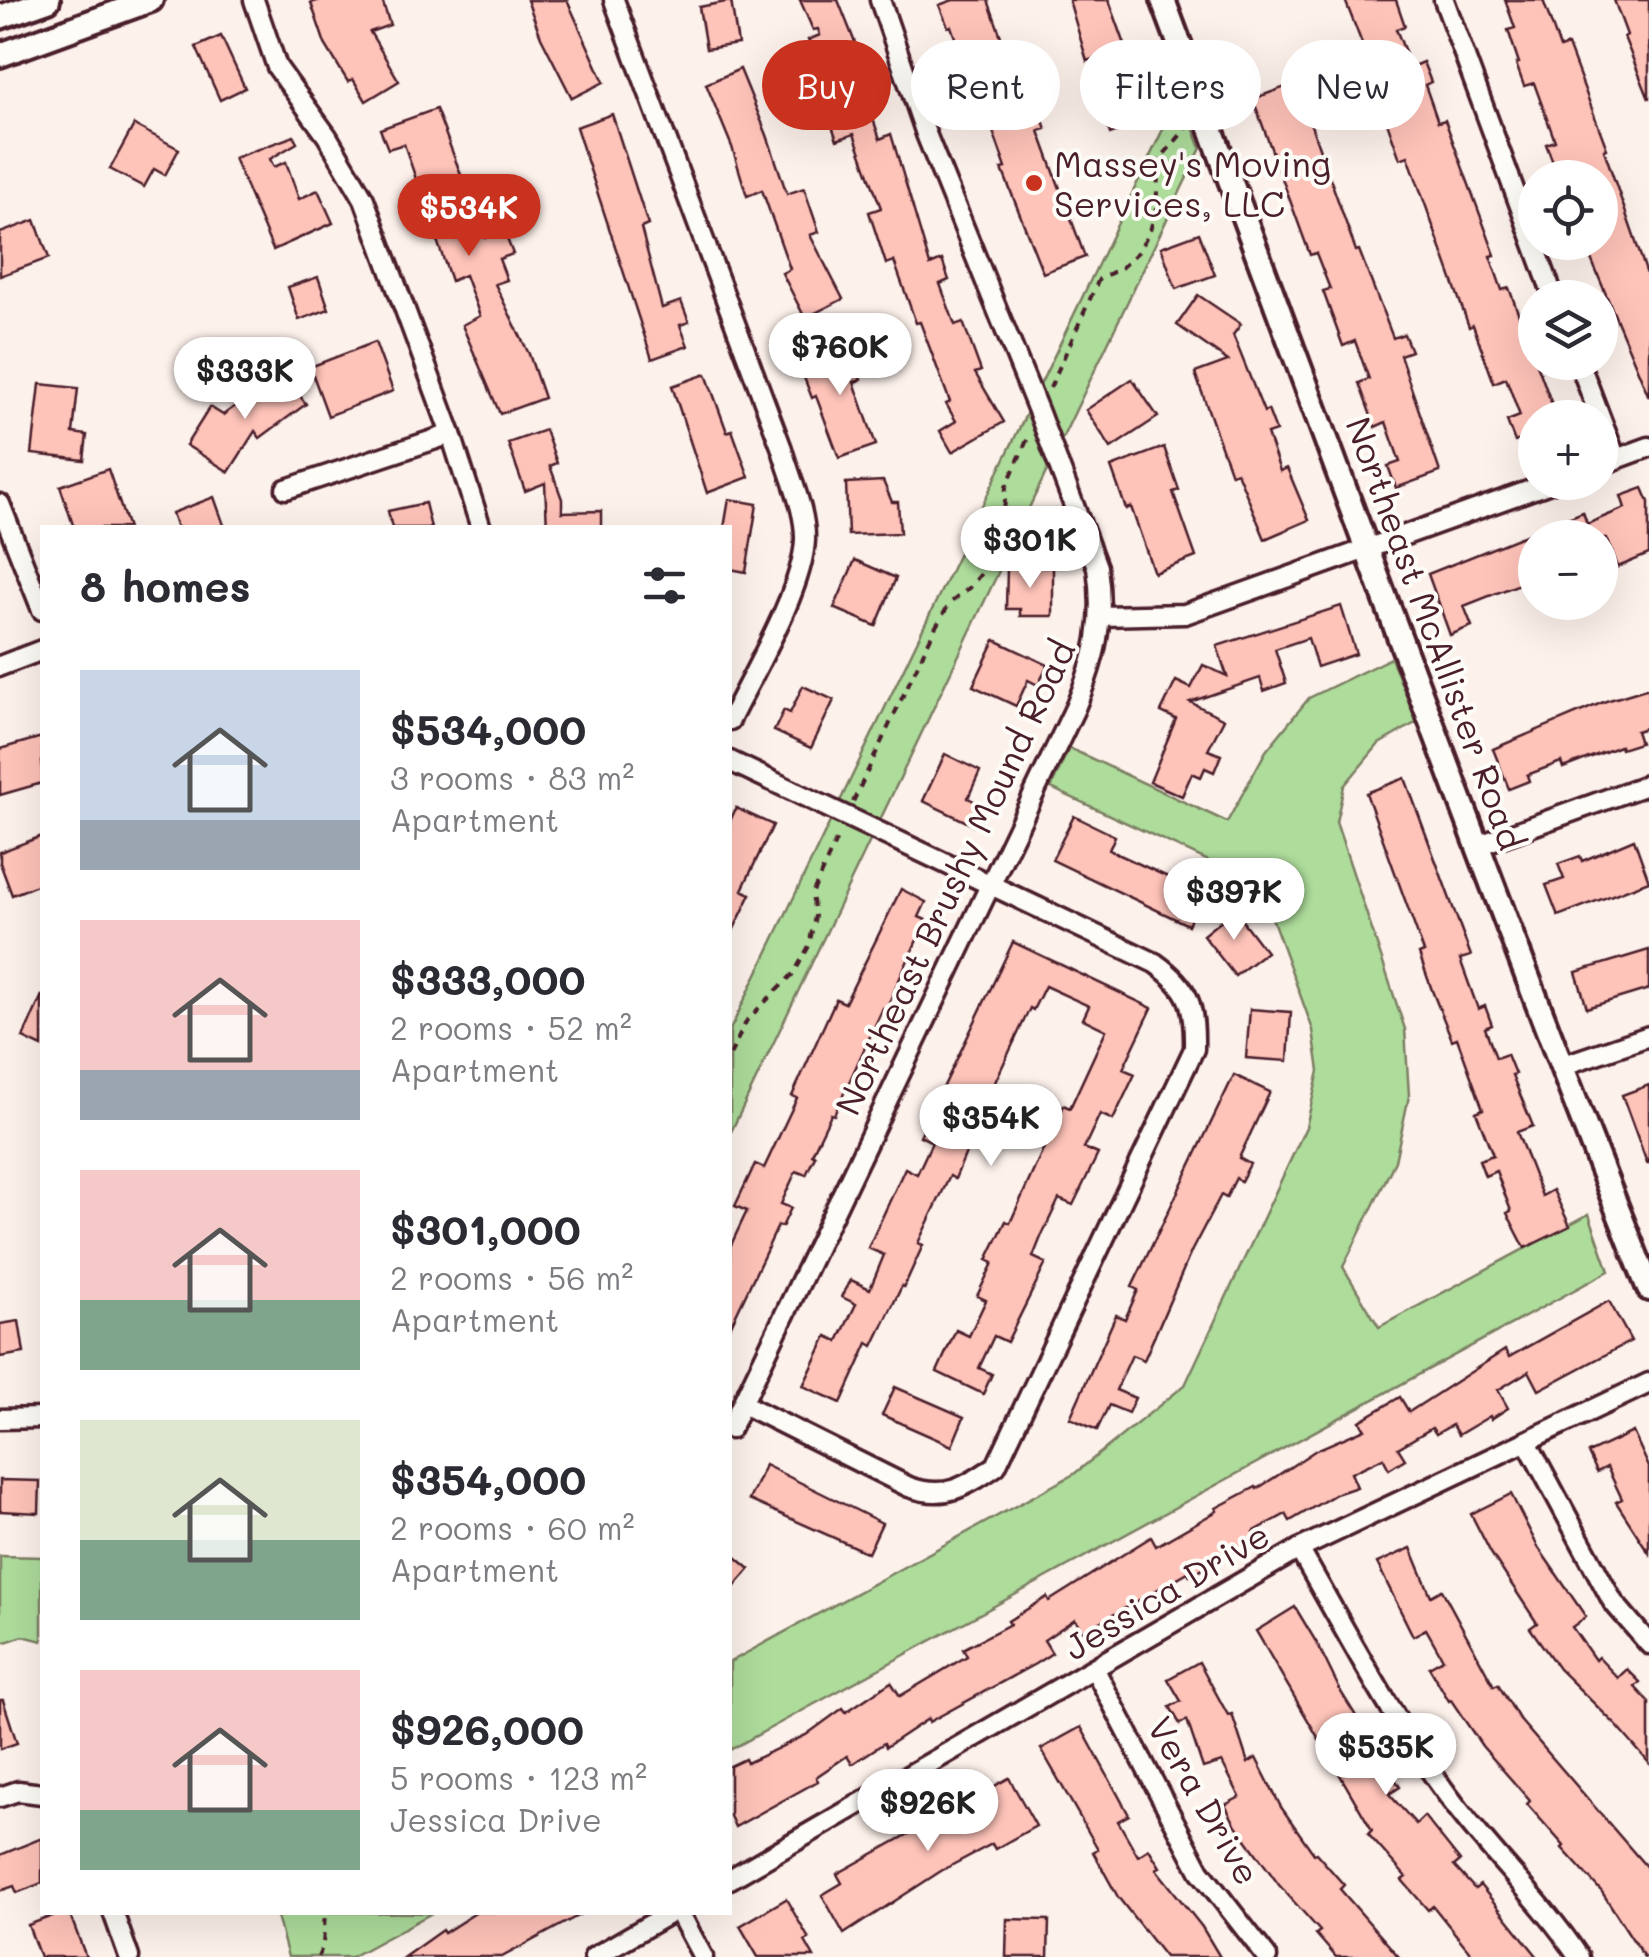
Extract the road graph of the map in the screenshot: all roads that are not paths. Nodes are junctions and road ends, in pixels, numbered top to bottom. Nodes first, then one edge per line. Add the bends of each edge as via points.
1 (48, 0) edge
2 (150, 0) edge
3 (254, 0) edge
4 (614, 0) edge
5 (880, 0) edge
6 (1162, 0) edge
7 (1444, 0) edge
8 (0, 18) edge
9 (0, 55) edge
10 (1547, 280) edge
11 (451, 434) junction
12 (1649, 447) edge
13 (1618, 458) edge
14 (286, 488) dead end
15 (1518, 495) edge
16 (0, 504) edge
17 (480, 525) edge
18 (1368, 550) junction
19 (40, 605) edge
20 (1100, 616) junction
21 (40, 651) edge
22 (0, 666) edge
23 (732, 716) edge
24 (732, 762) edge
25 (1649, 784) edge
26 (1477, 846) junction
27 (990, 885) junction
28 (1649, 1036) edge
29 (1561, 1066) junction
30 (1649, 1289) edge
31 (1649, 1383) edge
32 (743, 1404) junction
33 (40, 1418) edge
34 (0, 1419) edge
35 (732, 1425) edge
36 (1526, 1442) junction
37 (1298, 1549) junction
38 (1649, 1644) edge
39 (1096, 1670) junction
40 (40, 1794) edge
41 (0, 1797) edge
42 (732, 1878) edge
43 (114, 1915) edge
44 (670, 1915) edge
45 (677, 1915) edge
46 (129, 1957) edge
47 (594, 1957) edge
48 (703, 1957) edge
49 (1267, 1957) edge
50 (1579, 1957) edge

1 - 8 street
2 - 9 street
3 - 11 street via 277,67 364,199
4 - 23 street via 803,522 801,573
5 - 20 street, Northeast Brushy Mound Road via 1096,567
6 - 18 street, Northeast McAllister Road
7 - 10 street
11 - 14 street
11 - 17 street
12 - 13 street
15 - 18 street
16 - 19 street
18 - 20 street via 1185,614
18 - 26 street, Northeast McAllister Road
20 - 27 street, Northeast Brushy Mound Road via 1091,669
21 - 22 street
24 - 27 street
25 - 26 street
26 - 29 street, Northeast McAllister Road
27 - 32 street, Northeast Brushy Mound Road
27 - 32 street via 1155,963 1188,995 1195,1021 1194,1049 996,1466 972,1482 931,1494
28 - 29 street
29 - 30 street, Northeast McAllister Road
31 - 36 street, Jessica Drive
32 - 35 street, Northeast Brushy Mound Road
33 - 34 street
36 - 37 street, Jessica Drive
36 - 38 street via 1613,1602
37 - 39 street, Jessica Drive
37 - 50 street via 1400,1726
39 - 42 street, Jessica Drive
39 - 49 street, Vera Drive via 1200,1870
40 - 41 street
43 - 46 street
44 - 47 street
45 - 48 street

